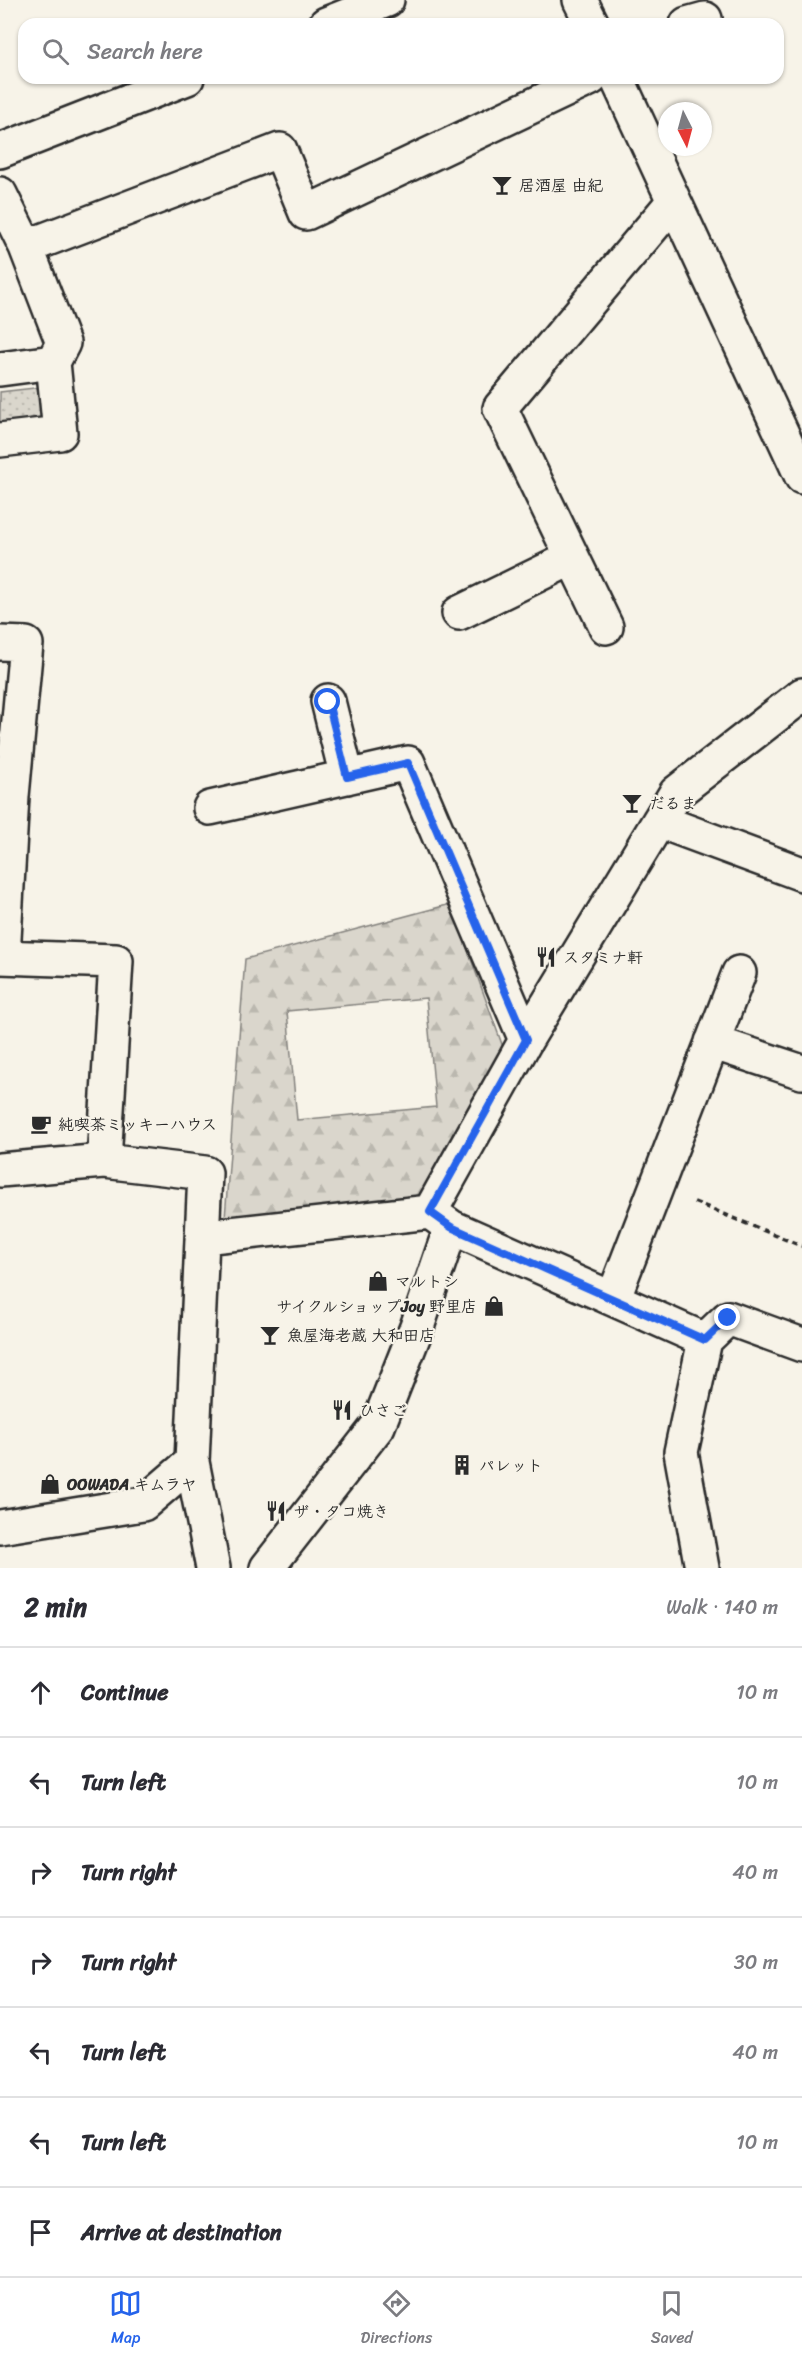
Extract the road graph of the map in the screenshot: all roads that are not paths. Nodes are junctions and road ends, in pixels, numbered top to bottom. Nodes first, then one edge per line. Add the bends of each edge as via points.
1 (387, 0) edge
2 (580, 0) edge
3 (341, 18) edge
4 (589, 18) edge
5 (172, 84) edge
6 (578, 84) edge
7 (620, 84) edge
8 (0, 151) edge
9 (0, 193) edge
10 (674, 201) junction
11 (26, 247) junction
12 (53, 362) junction
13 (0, 369) edge
14 (0, 440) edge
15 (802, 477) edge
16 (572, 558) junction
17 (459, 613) dead end
18 (606, 627) dead end
19 (0, 643) edge
20 (802, 695) edge
21 (328, 702) dead end
22 (347, 777) junction
23 (6, 796) edge
24 (210, 808) dead end
25 (659, 821) junction
26 (802, 874) edge
27 (1, 957) edge
28 (739, 973) dead end
29 (526, 1040) junction
30 (712, 1042) junction
31 (802, 1072) edge
32 (104, 1161) junction
33 (0, 1170) edge
34 (440, 1220) junction
35 (203, 1237) junction
36 (613, 1299) junction
37 (705, 1340) junction
38 (802, 1345) edge
39 (192, 1462) junction
40 (0, 1527) edge
41 (213, 1568) edge
42 (267, 1568) edge
43 (702, 1568) edge

1 - 3 street
2 - 4 street
5 - 8 street
6 - 11 street via 306,213 280,150
7 - 10 street
9 - 11 street
10 - 15 street
10 - 16 street via 500,408
11 - 12 street via 63,343
12 - 13 street
12 - 14 street via 60,433
16 - 17 street
16 - 18 street
19 - 23 street via 26,644
20 - 25 street via 676,793
21 - 22 street
22 - 24 street
22 - 29 street via 408,763
23 - 27 street
25 - 26 street
25 - 29 street
27 - 32 street via 116,961
28 - 30 street
29 - 34 street
30 - 31 street
30 - 36 street
32 - 33 street
32 - 35 street via 205,1173
34 - 35 street
34 - 36 street
34 - 42 street via 417,1327 378,1426
35 - 39 street
36 - 37 street
37 - 38 street via 728,1318
37 - 43 street via 681,1452
39 - 40 street via 143,1504
39 - 41 street

